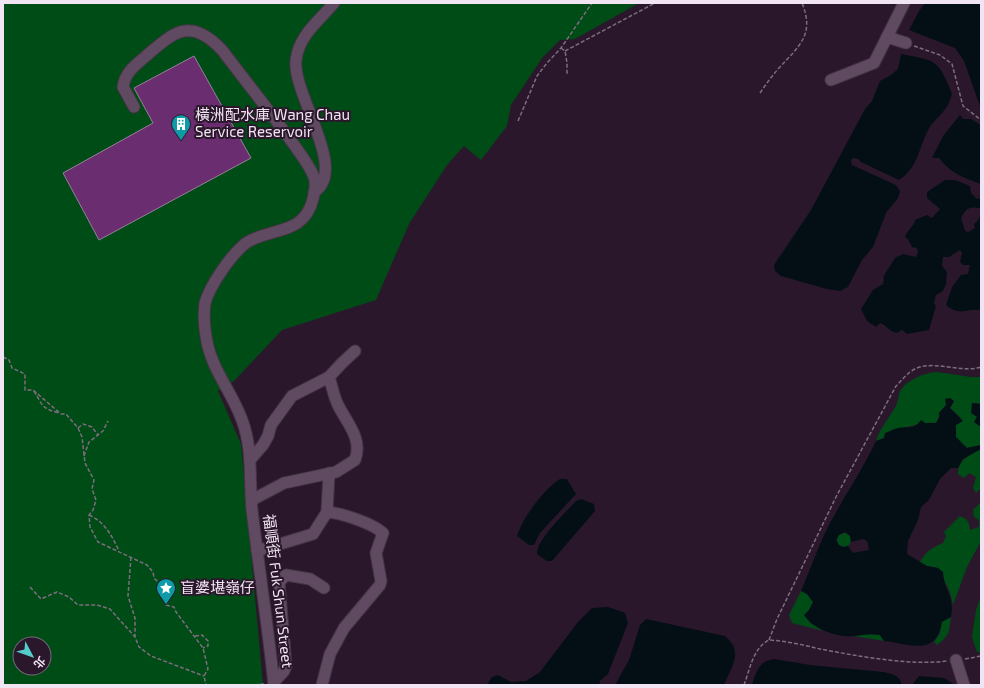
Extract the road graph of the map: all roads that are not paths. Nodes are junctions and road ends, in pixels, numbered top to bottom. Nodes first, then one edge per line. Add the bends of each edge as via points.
1 (334, 3) edge
2 (904, 3) edge
3 (887, 37) junction
4 (906, 43) road end
5 (831, 80) dead end
6 (134, 107) dead end
7 (314, 192) junction
8 (355, 351) dead end
9 (329, 378) junction
10 (250, 460) junction
11 (328, 473) junction
12 (252, 500) junction
13 (327, 512) junction
14 (257, 551) junction
15 (324, 588) dead end
16 (956, 660) road end
17 (274, 684) edge
18 (322, 685) edge
19 (964, 685) edge

1 - 7 street via 309,30 299,47 296,62 304,100 325,158 323,182 320,189
2 - 3 street
3 - 4 street
3 - 5 street via 874,63
6 - 7 street, 福順街 Fuk Shun Street via 124,87 126,75 172,34 194,31 207,36 222,50 290,139 315,181
7 - 10 street, 福順街 Fuk Shun Street via 312,202 302,220 292,227 259,237 246,244 230,260 213,284 205,303 206,345 213,366 241,417 250,448
8 - 9 street
9 - 10 street via 292,396
9 - 11 street via 337,404 358,445 355,460 336,472
10 - 12 street, 福順街 Fuk Shun Street
11 - 12 street via 284,483
11 - 13 street
12 - 14 street, 福順街 Fuk Shun Street
13 - 14 street via 313,534
13 - 18 street via 368,524 383,533 376,553 380,585 344,628 330,654
14 - 17 street, 福順街 Fuk Shun Street
15 - 17 street via 310,579 286,575 279,582 286,666
16 - 19 street

